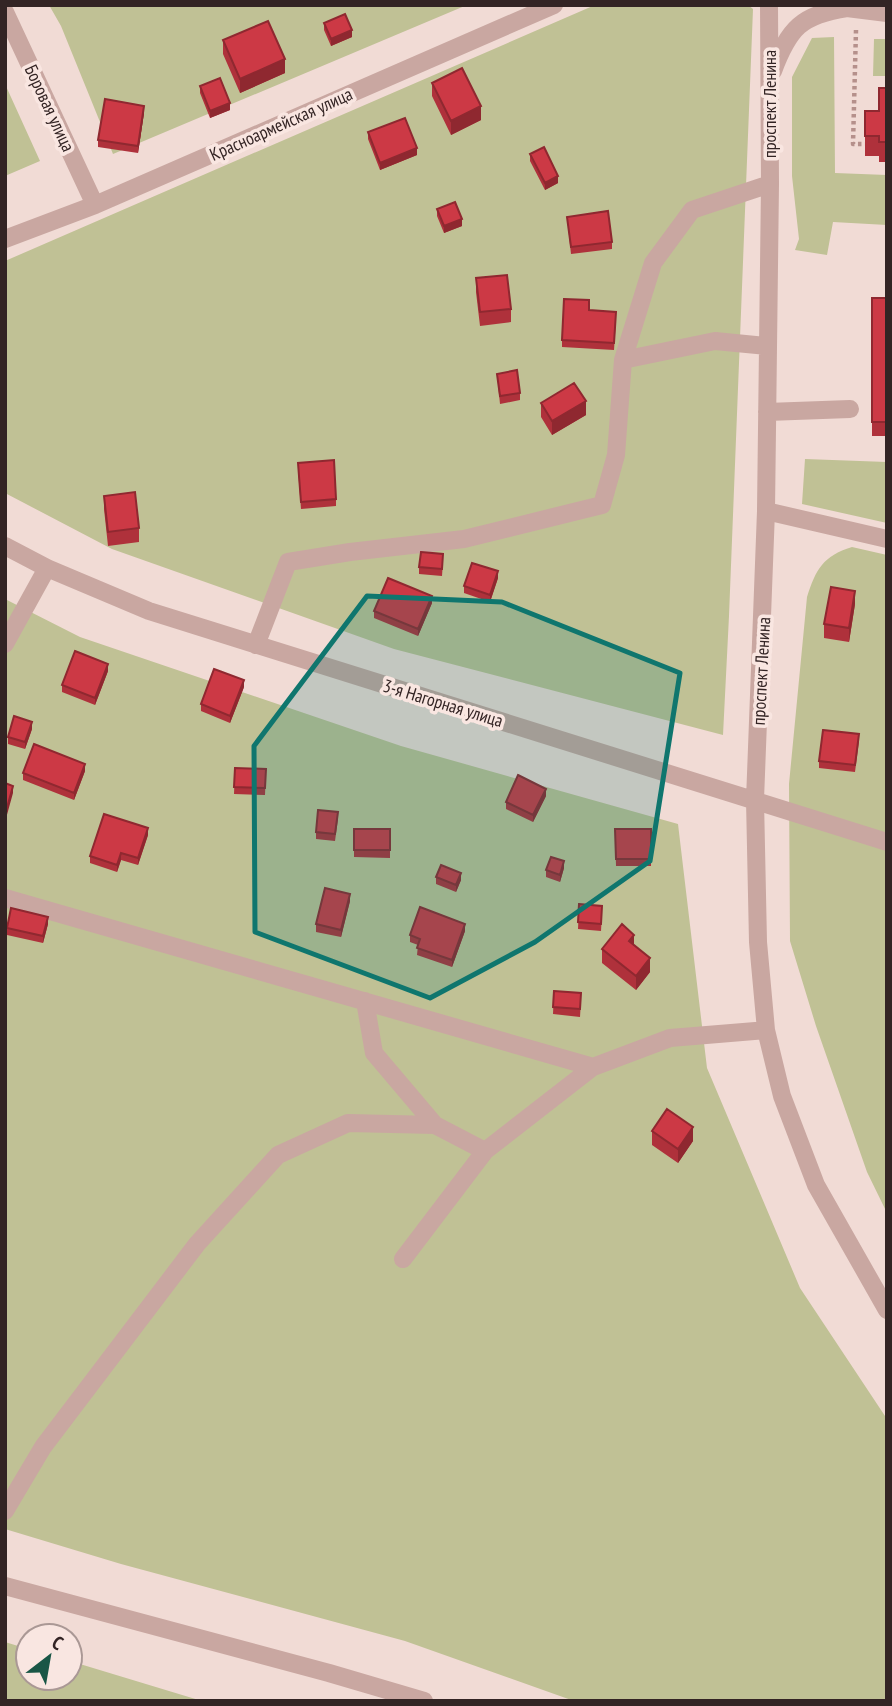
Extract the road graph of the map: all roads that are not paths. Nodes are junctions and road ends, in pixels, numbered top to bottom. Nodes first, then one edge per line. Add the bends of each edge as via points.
1 (554, 5) edge
2 (769, 5) edge
3 (5, 12) edge
4 (847, 12) edge
5 (887, 13) edge
6 (769, 81) junction
7 (770, 184) junction
8 (95, 205) junction
9 (5, 239) edge
10 (767, 346) junction
11 (623, 360) junction
12 (850, 409) dead end
13 (767, 412) junction
14 (766, 511) junction
15 (887, 539) edge
16 (5, 546) edge
17 (47, 568) junction
18 (5, 644) edge
19 (257, 645) junction
20 (755, 800) junction
21 (887, 842) edge
22 (5, 898) edge
23 (365, 1001) junction
24 (766, 1030) junction
25 (593, 1067) junction
26 (435, 1125) junction
27 (485, 1151) junction
28 (403, 1259) dead end
29 (887, 1310) edge
30 (5, 1511) edge
31 (5, 1586) edge
32 (425, 1701) edge

1 - 8 street, Красноармейская улица
2 - 6 street, проспект Ленина
3 - 8 street, Боровая улица
4 - 5 street
4 - 6 street via 814,15 797,26
6 - 7 street, проспект Ленина
7 - 10 street, проспект Ленина
7 - 11 street via 692,211 653,263
8 - 9 street, Красноармейская улица
10 - 11 street via 715,341
10 - 13 street, проспект Ленина
11 - 19 street via 616,455 602,505 464,539 288,562
12 - 13 street
13 - 14 street, проспект Ленина
14 - 15 street
14 - 20 street, проспект Ленина
16 - 17 street, 3-я Нагорная улица
17 - 18 street
17 - 19 street, 3-я Нагорная улица via 149,611
19 - 20 street, 3-я Нагорная улица
20 - 21 street, 3-я Нагорная улица
20 - 24 street, проспект Ленина via 758,942
22 - 23 street
23 - 25 street
23 - 26 street via 374,1053
24 - 25 street via 670,1038
24 - 29 street, проспект Ленина via 782,1096 816,1185
25 - 27 street
26 - 27 street
26 - 30 street via 348,1123 278,1155 197,1244 43,1447
27 - 28 street
31 - 32 street

